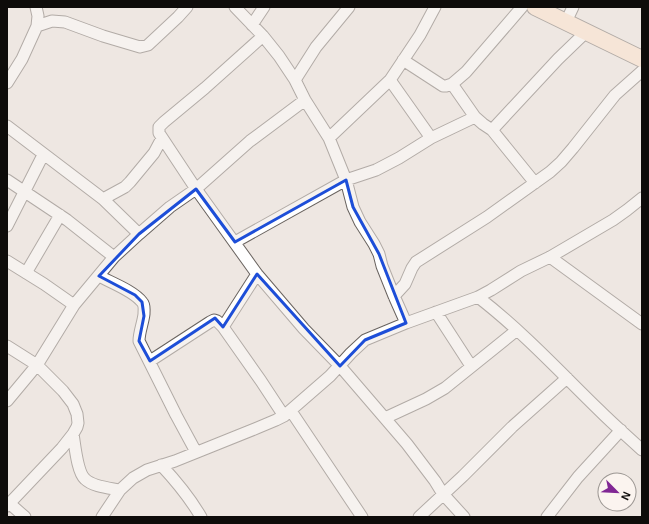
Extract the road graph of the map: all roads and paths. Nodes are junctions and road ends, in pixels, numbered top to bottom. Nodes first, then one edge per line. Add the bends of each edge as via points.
1 (187, 7) edge
2 (235, 7) edge
3 (264, 7) edge
4 (348, 7) edge
5 (435, 7) edge
6 (522, 7) edge
7 (535, 7) edge
8 (573, 7) edge
9 (37, 16) edge
10 (566, 22) junction
11 (252, 25) junction
12 (586, 32) junction
13 (263, 36) junction
14 (642, 59) edge
15 (403, 60) junction
16 (642, 71) edge
17 (295, 80) junction
18 (390, 80) junction
19 (7, 83) edge
20 (452, 84) junction
21 (305, 100) junction
22 (475, 117) junction
23 (7, 126) edge
24 (492, 130) junction
25 (162, 138) junction
26 (329, 138) junction
27 (431, 138) junction
28 (43, 154) junction
29 (7, 180) edge
30 (346, 180) junction
31 (535, 183) junction
32 (196, 188) junction
33 (25, 192) junction
34 (642, 198) edge
35 (103, 199) junction
36 (60, 215) junction
37 (7, 226) edge
38 (139, 234) junction
39 (235, 242) junction
40 (550, 256) junction
41 (114, 257) junction
42 (7, 261) edge
43 (26, 273) junction
44 (257, 274) junction
45 (98, 276) junction
46 (394, 296) junction
47 (478, 297) junction
48 (74, 305) junction
49 (436, 312) junction
50 (406, 323) junction
51 (642, 324) edge
52 (223, 327) junction
53 (517, 330) junction
54 (7, 346) edge
55 (150, 361) junction
56 (37, 365) junction
57 (340, 366) junction
58 (471, 366) junction
59 (567, 378) junction
60 (7, 401) edge
61 (288, 413) junction
62 (385, 418) junction
63 (621, 430) junction
64 (72, 434) junction
65 (642, 450) edge
66 (196, 452) junction
67 (160, 466) junction
68 (120, 490) junction
69 (443, 494) junction
70 (8, 504) edge
71 (105, 515) edge
72 (25, 517) edge
73 (202, 517) edge
74 (362, 517) edge
75 (420, 517) edge
76 (464, 517) edge
77 (547, 517) edge

1 - 9 street via 148,45 140,47 65,22
2 - 11 street
3 - 11 street
4 - 17 street via 316,47
5 - 15 street
6 - 20 street via 466,72
7 - 10 street
8 - 10 street
9 - 19 street via 22,59
10 - 12 street
11 - 13 street
12 - 14 street
12 - 24 street
13 - 17 street
13 - 25 street via 159,127
15 - 18 street
15 - 20 street via 443,86
16 - 31 street via 615,95 561,162
17 - 21 street
18 - 26 street
18 - 27 street
20 - 22 street
21 - 26 street
21 - 32 street via 250,141
22 - 24 street
22 - 27 street
23 - 28 street
24 - 31 street
25 - 32 street
25 - 35 street via 154,153 130,182
26 - 30 street
27 - 30 street via 376,170
28 - 33 street
28 - 35 street
29 - 33 street
30 - 39 street
30 - 46 street via 353,207 374,244
31 - 46 street via 416,262 405,284
32 - 38 street
32 - 39 street
33 - 36 street
33 - 37 street
34 - 40 street via 613,220
35 - 38 street
36 - 41 street
36 - 43 street
38 - 41 street
39 - 44 street
40 - 47 street
40 - 51 street
41 - 45 street
42 - 43 street
43 - 48 street
44 - 52 street
44 - 57 street via 304,330
45 - 48 street
45 - 55 street via 135,295 142,302 144,316 139,336
46 - 50 street
47 - 49 street
47 - 53 street
48 - 56 street
49 - 50 street
49 - 58 street
50 - 57 street via 365,340
52 - 55 street via 214,320
52 - 61 street via 261,381
53 - 58 street
53 - 59 street
54 - 56 street
55 - 66 street
56 - 60 street
56 - 64 street via 73,404 78,423
57 - 61 street
57 - 62 street
58 - 62 street via 445,388
59 - 63 street
59 - 69 street
61 - 66 street via 263,426
61 - 74 street
62 - 69 street via 416,454
63 - 65 street
63 - 77 street via 578,477
64 - 68 street via 81,474 85,479 98,486
64 - 70 street via 62,448
66 - 67 street
67 - 68 street via 133,478
67 - 73 street
68 - 71 street
69 - 75 street
69 - 76 street
70 - 72 street

